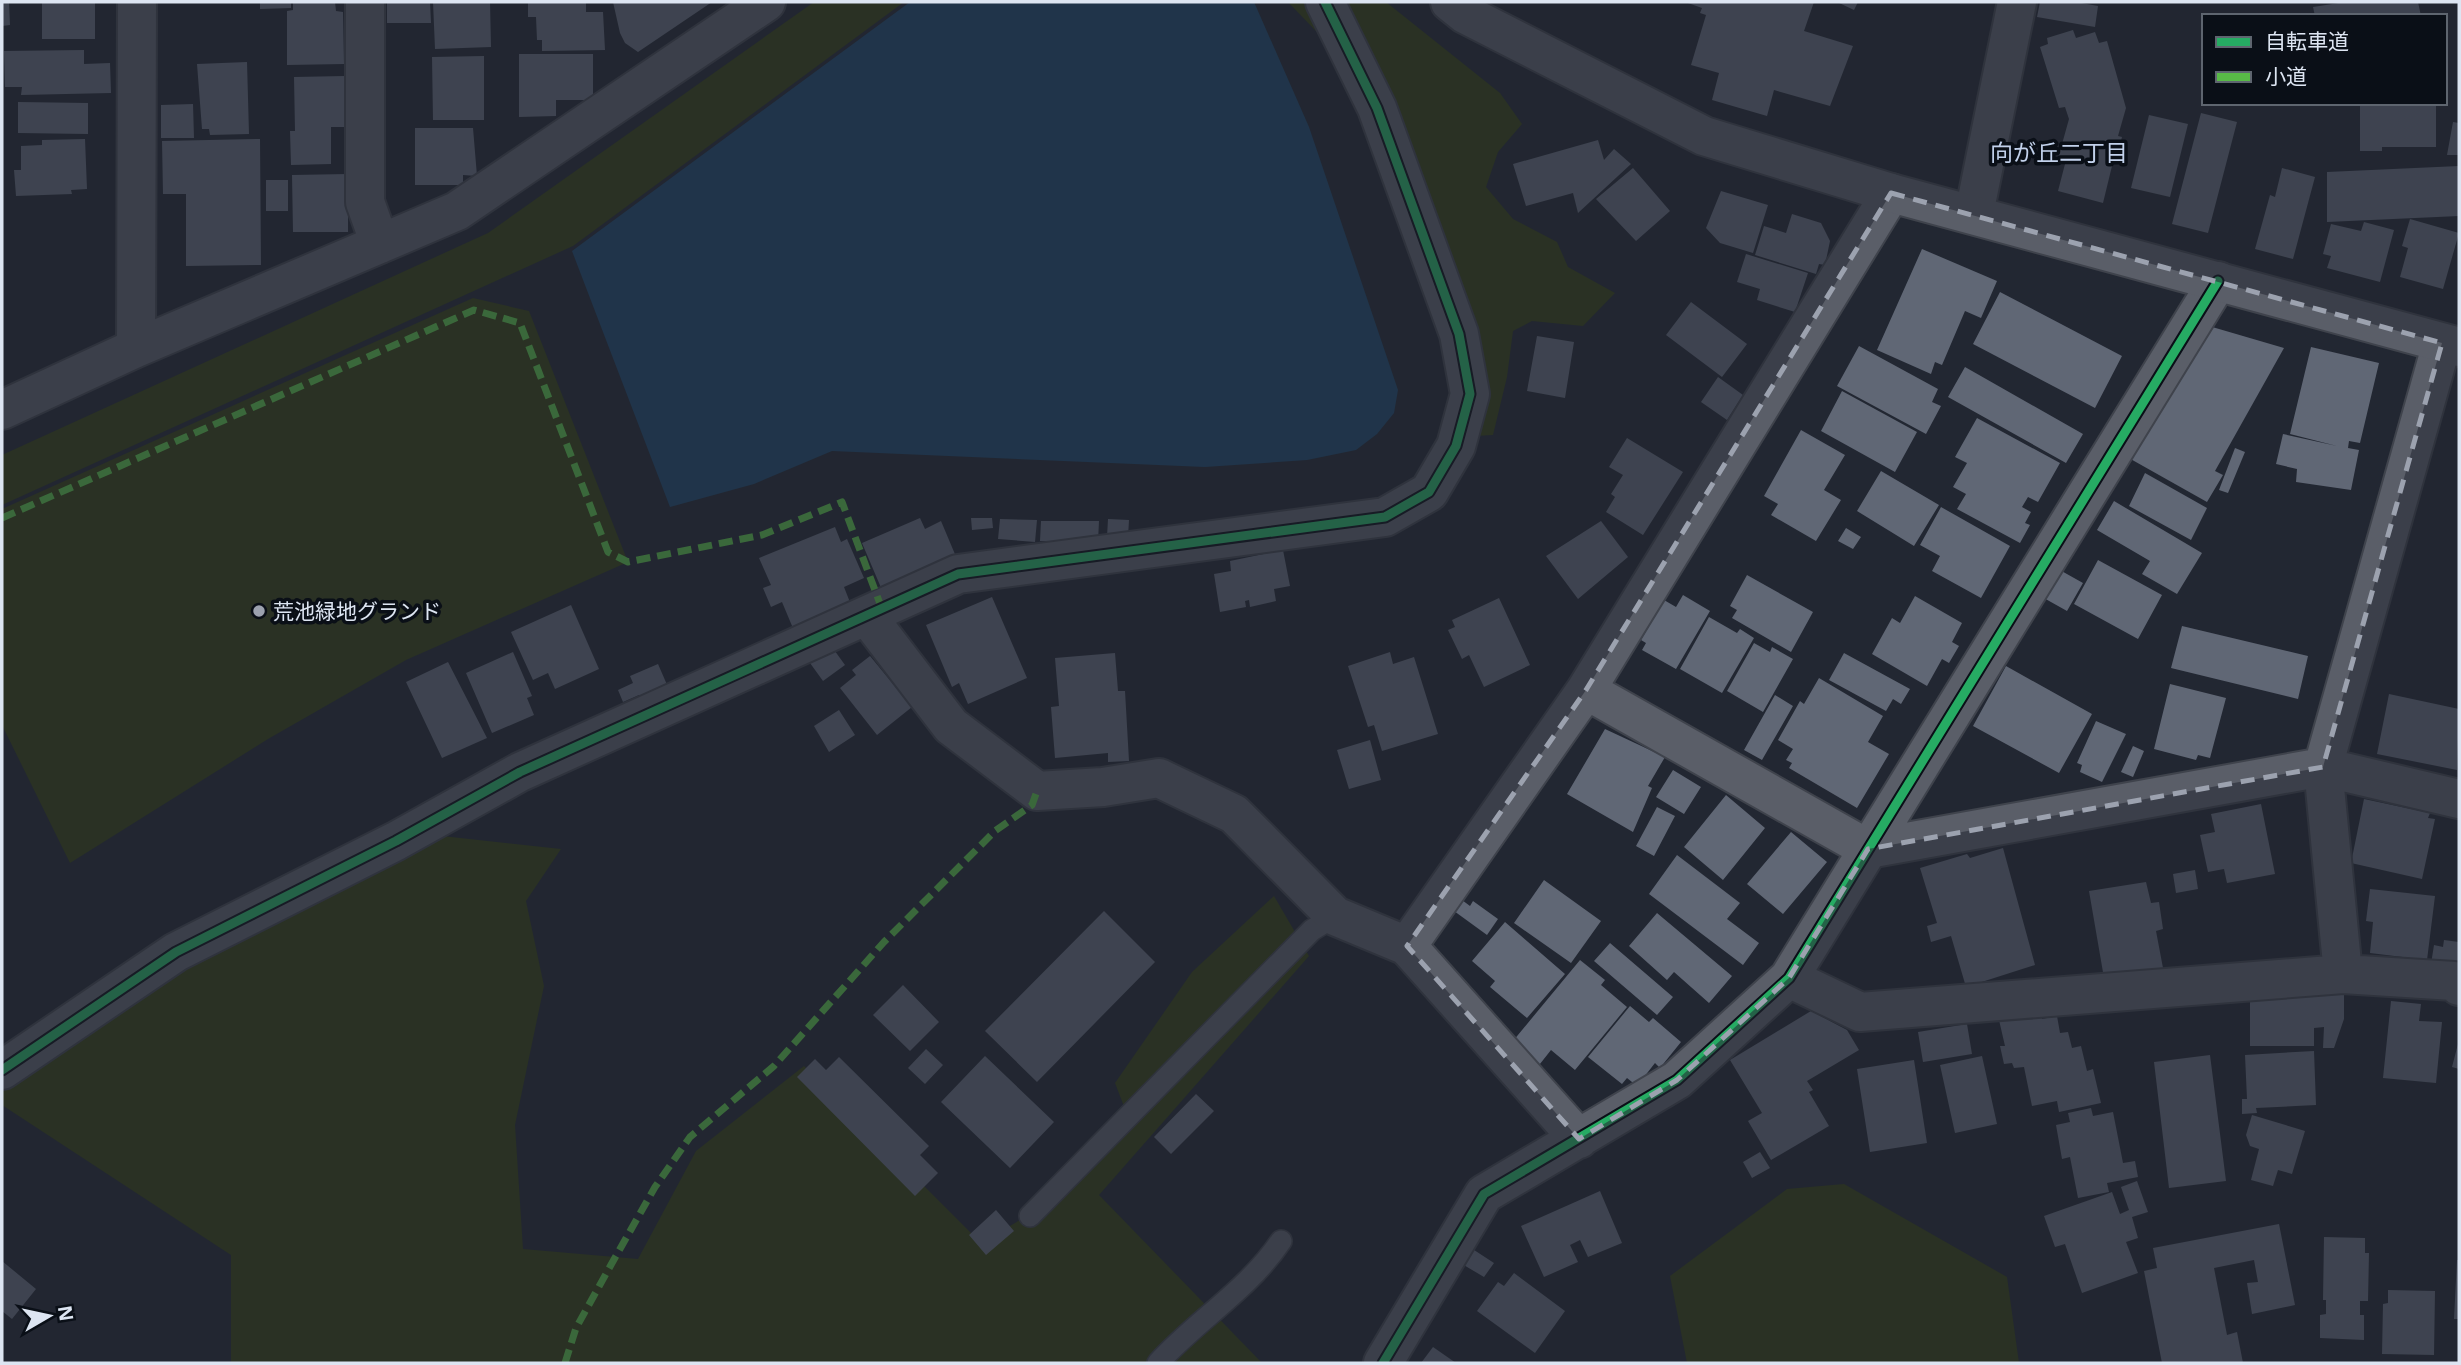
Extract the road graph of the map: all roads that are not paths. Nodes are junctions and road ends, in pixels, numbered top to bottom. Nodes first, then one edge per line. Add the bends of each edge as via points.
1 (137, 2) edge
2 (365, 2) edge
3 (766, 2) edge
4 (1325, 2) edge
5 (1450, 2) edge
6 (2017, 2) edge
7 (1891, 193) junction
8 (1974, 214) junction
9 (380, 244) junction
10 (2218, 281) junction
11 (2451, 345) edge
12 (136, 348) junction
13 (2, 410) edge
14 (867, 616) junction
15 (1586, 690) junction
16 (2323, 767) junction
17 (2459, 799) edge
18 (1868, 849) junction
19 (1335, 916) junction
20 (1407, 946) junction
21 (2343, 974) junction
22 (1789, 978) junction
23 (2459, 986) edge
24 (2, 1070) edge
25 (1579, 1139) junction
26 (1030, 1216) dead end
27 (1281, 1241) dead end
28 (1158, 1363) edge
29 (1383, 1363) edge

1 - 12 street
2 - 9 street via 365,202
3 - 9 street via 457,211
4 - 14 street via 1377,108 1459,334 1470,394 1456,446 1429,492 1385,517 958,574
5 - 7 street via 1465,14 1704,136
6 - 8 street
7 - 8 street
7 - 15 street
8 - 10 street
9 - 12 street
10 - 11 street
10 - 18 street
11 - 16 street
12 - 13 street
14 - 19 street via 951,726 1037,791 1160,778 1234,814
14 - 24 street via 520,772 407,835 176,951
15 - 18 street
15 - 20 street
16 - 17 street
16 - 18 street
16 - 21 street
18 - 22 street
19 - 20 street
19 - 26 lane via 1312,929
20 - 25 street
21 - 22 street via 1860,1012
21 - 23 street via 2454,981
22 - 25 street via 1677,1080
25 - 29 street via 1484,1194
27 - 28 lane via 1255,1276 1184,1334

